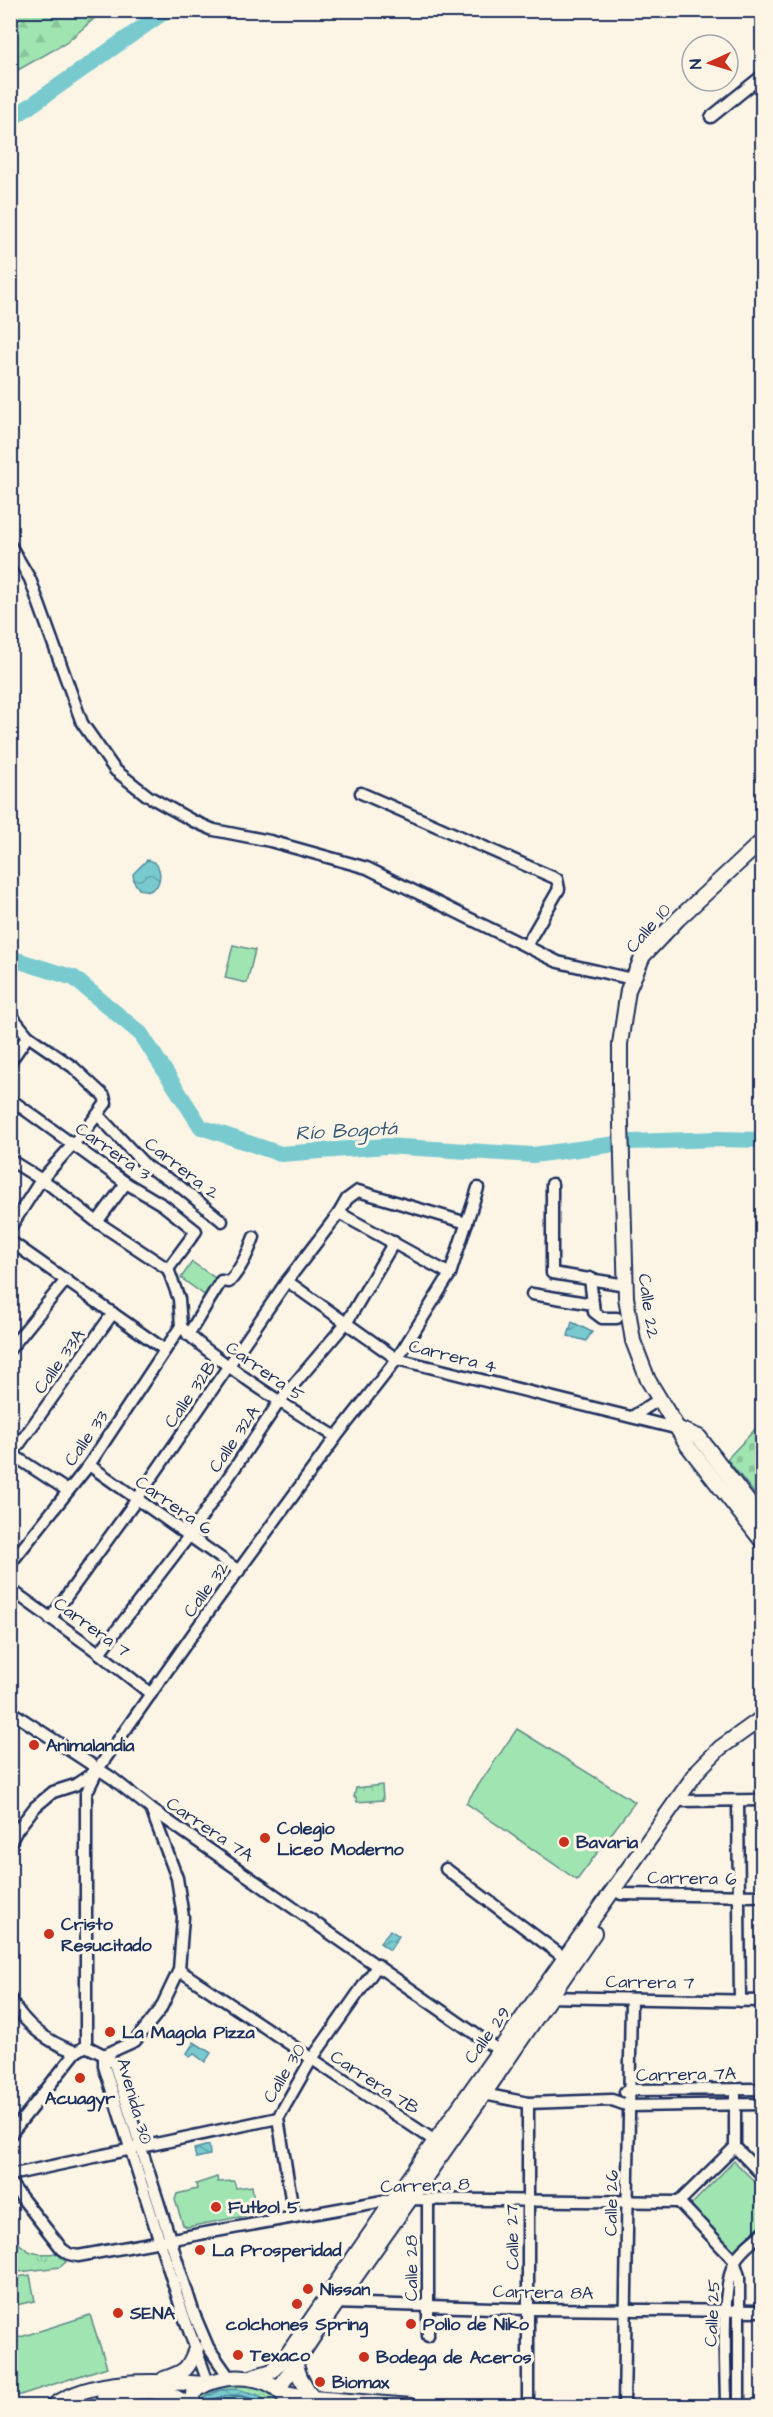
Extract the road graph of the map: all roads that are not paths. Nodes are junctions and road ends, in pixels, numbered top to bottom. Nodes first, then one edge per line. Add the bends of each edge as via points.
1 (762, 76) edge
2 (711, 117) dead end
3 (10, 544) edge
4 (361, 793) dead end
5 (762, 841) edge
6 (526, 946) junction
7 (632, 979) junction
8 (10, 1014) edge
9 (28, 1036) junction
10 (10, 1062) edge
11 (12, 1103) edge
12 (98, 1115) junction
13 (72, 1143) junction
14 (10, 1160) edge
15 (623, 1176) joint
16 (41, 1180) junction
17 (126, 1183) junction
18 (552, 1184) dead end
19 (477, 1188) dead end
20 (339, 1213) junction
21 (222, 1221) dead end
22 (97, 1222) junction
23 (467, 1223) junction
24 (10, 1228) edge
25 (254, 1237) dead end
26 (10, 1241) edge
27 (394, 1242) junction
28 (168, 1269) junction
29 (450, 1274) junction
30 (590, 1278) junction
31 (66, 1280) junction
32 (287, 1281) junction
33 (626, 1285) junction
34 (532, 1294) dead end
35 (592, 1304) junction
36 (113, 1313) junction
37 (617, 1318) dead end
38 (346, 1322) junction
39 (181, 1326) junction
40 (188, 1335) junction
41 (10, 1349) edge
42 (165, 1350) junction
43 (397, 1359) junction
44 (229, 1366) junction
45 (658, 1400) junction
46 (279, 1402) junction
47 (632, 1417) junction
48 (679, 1429) junction
49 (336, 1437) junction
50 (11, 1455) edge
51 (89, 1465) junction
52 (68, 1491) junction
53 (136, 1499) junction
54 (762, 1520) edge
55 (189, 1536) junction
56 (762, 1541) edge
57 (10, 1564) edge
58 (239, 1571) junction
59 (10, 1589) edge
60 (50, 1618) junction
61 (99, 1653) junction
62 (151, 1694) junction
63 (10, 1711) edge
64 (762, 1718) edge
65 (762, 1729) edge
66 (98, 1769) junction
67 (762, 1800) edge
68 (682, 1801) junction
69 (738, 1801) junction
70 (151, 1809) junction
71 (14, 1827) edge
72 (10, 1843) edge
73 (446, 1869) dead end
74 (621, 1894) junction
75 (740, 1896) junction
76 (762, 1896) edge
77 (569, 1961) junction
78 (378, 1965) junction
79 (179, 1970) junction
80 (544, 1997) junction
81 (10, 1998) edge
82 (631, 2000) junction
83 (740, 2001) junction
84 (762, 2001) edge
85 (81, 2049) junction
86 (504, 2054) junction
87 (104, 2055) junction
88 (311, 2060) junction
89 (734, 2089) junction
90 (762, 2089) edge
91 (629, 2090) junction
92 (484, 2094) junction
93 (612, 2100) junction
94 (528, 2103) junction
95 (735, 2103) junction
96 (762, 2104) edge
97 (629, 2106) junction
98 (278, 2118) junction
99 (10, 2135) edge
100 (435, 2141) junction
101 (735, 2147) junction
102 (136, 2148) junction
103 (10, 2175) edge
104 (762, 2175) edge
105 (10, 2183) edge
106 (394, 2199) junction
107 (411, 2199) junction
108 (428, 2199) junction
109 (528, 2200) junction
110 (628, 2201) junction
111 (679, 2202) junction
112 (294, 2217) junction
113 (762, 2233) edge
114 (165, 2239) junction
115 (734, 2260) junction
116 (331, 2302) junction
117 (428, 2306) junction
118 (529, 2310) junction
119 (626, 2310) junction
120 (726, 2310) junction
121 (739, 2310) junction
122 (762, 2311) edge
123 (428, 2336) dead end
124 (196, 2349) junction
125 (295, 2363) junction
126 (229, 2377) junction
127 (250, 2378) junction
128 (156, 2381) junction
129 (207, 2383) junction
130 (279, 2391) junction
131 (312, 2398) junction
132 (348, 2403) edge
133 (53, 2406) edge
134 (67, 2406) edge
135 (188, 2406) edge
136 (193, 2406) edge
137 (288, 2406) edge
138 (411, 2406) edge
139 (528, 2406) edge
140 (624, 2406) edge
141 (726, 2406) edge
142 (740, 2406) edge

1 - 2 street
3 - 6 street via 30,579 82,723 115,770 131,784 168,809 214,830 270,840 367,868
4 - 6 street via 557,879 559,889
5 - 7 main road, Calle 10 via 660,937 643,956
6 - 7 street via 558,962
7 - 15 main road, Calle 10 via 620,1044
8 - 9 street
9 - 10 street
9 - 12 street via 73,1067 104,1096 106,1103
11 - 13 street, Carrera 3
12 - 13 street
12 - 21 street, Carrera 2 via 147,1167 177,1184
13 - 16 street
13 - 17 street, Carrera 3
14 - 16 street
15 - 33 main road, Calle 22
16 - 22 street
16 - 24 street
17 - 22 street
17 - 28 street, Carrera 3 via 163,1204 196,1231
18 - 30 street via 552,1273
19 - 23 street, Calle 32
20 - 23 street, Calle 32B via 347,1199 358,1191
20 - 27 street
20 - 32 street, Calle 32B
22 - 28 street
23 - 29 street, Calle 32
25 - 40 street via 244,1263 229,1281 221,1281
26 - 31 street
27 - 29 street
27 - 38 street, Calle 32A
28 - 39 street via 179,1299
29 - 43 street, Calle 32
30 - 33 street
30 - 35 street
31 - 36 street
31 - 41 street
32 - 38 street, Carrera 4
32 - 44 street, Calle 32B
33 - 45 main road, Calle 22 via 633,1341
34 - 35 street
35 - 37 street via 594,1312 602,1318
36 - 42 street
36 - 50 street, Calle 33A
38 - 43 street, Carrera 4
38 - 46 street, Calle 32A
39 - 40 street, Carrera 5
39 - 42 street, Calle 33
40 - 44 street, Carrera 5
42 - 51 street, Calle 33
43 - 47 street, Carrera 4
43 - 49 street, Calle 32
44 - 46 street, Carrera 5
44 - 53 street, Calle 32B
45 - 47 street
45 - 48 main road, Calle 22
46 - 49 street, Carrera 5
46 - 55 street, Calle 32A
47 - 48 street, Carrera 4
48 - 54 main road, Calle 22 via 699,1437
48 - 56 main road, Calle 22
49 - 58 street, Calle 32
50 - 52 street
51 - 52 street, Calle 33
51 - 53 street, Carrera 6
52 - 57 street, Calle 33
53 - 55 street, Carrera 6
53 - 60 street, Calle 32B
55 - 58 street, Carrera 6
55 - 61 street, Calle 32A
58 - 62 street, Calle 32
59 - 60 street, Carrera 7
60 - 61 street, Carrera 7
61 - 62 street, Carrera 7
62 - 66 street, Calle 32
63 - 66 street, Carrera 7A
64 - 68 main road, Calle 29 via 720,1748 699,1769
65 - 68 main road, Calle 29 via 724,1756
66 - 70 street, Carrera 7A
66 - 71 street via 75,1785 53,1792
66 - 85 street, Calle 32 via 86,1794
67 - 69 street
68 - 69 street
68 - 74 main road, Calle 29
68 - 77 main road, Calle 29
69 - 75 street
70 - 78 street, Carrera 7A
70 - 79 street via 177,1878 183,1917
71 - 72 street
73 - 77 street
74 - 75 street, Carrera 6
74 - 77 main road, Calle 29
75 - 76 street, Carrera 6
75 - 83 street
77 - 80 main road, Calle 29
78 - 86 street, Carrera 7A
78 - 88 street, Calle 30
79 - 87 street via 160,2010 135,2040
79 - 88 street, Carrera 7B
80 - 82 street, Carrera 7
80 - 86 main road, Calle 29
81 - 85 street via 18,2013 38,2033 60,2046
82 - 83 street, Carrera 7
82 - 91 street, Calle 26
83 - 84 street, Carrera 7
85 - 87 street
85 - 99 street
86 - 92 main road, Calle 29
86 - 100 main road, Calle 29
87 - 102 street, Avenida 30 via 104,2066
88 - 98 street, Calle 30
88 - 100 street, Carrera 7B
89 - 90 street, Carrera 7A
89 - 91 street, Carrera 7A
89 - 95 street
91 - 93 street, Carrera 7A
91 - 97 street, Calle 26
92 - 94 street, Carrera 7A
92 - 107 main road, Calle 29
93 - 94 street, Carrera 7A
93 - 97 street, Carrera 7A
94 - 109 street, Calle 27
95 - 96 street, Carrera 7A
95 - 97 street, Carrera 7A
95 - 101 street
97 - 110 street, Calle 26
98 - 102 street
98 - 112 street, Calle 30
100 - 106 main road, Calle 29
101 - 104 street
101 - 111 street
102 - 103 street
102 - 114 street, Avenida 30
105 - 114 street, Carrera 8 via 69,2254 78,2256
106 - 107 street, Carrera 8
106 - 112 street, Carrera 8
106 - 116 main road, Calle 29
107 - 108 street, Carrera 8
107 - 116 main road, Calle 29
108 - 109 street, Carrera 8
108 - 117 street, Calle 28
109 - 110 street, Carrera 8
109 - 118 street, Calle 27
110 - 111 street, Carrera 8
110 - 119 street, Calle 26
111 - 115 street
112 - 114 street, Carrera 8
113 - 115 street
114 - 124 street, Avenida 30
114 - 126 street, Avenida 30 via 200,2331
115 - 120 street, Calle 25
115 - 121 street, Calle 25 via 739,2276
116 - 117 street, Carrera 8A
116 - 125 main road, Calle 29
116 - 127 main road, Calle 29 via 280,2364
117 - 118 street, Carrera 8A
117 - 123 street, Calle 28
118 - 119 street, Carrera 8A
118 - 139 street, Calle 27
119 - 120 street, Carrera 8A
119 - 140 street, Calle 26
120 - 121 street, Carrera 8A
120 - 141 street, Calle 25
121 - 122 street, Carrera 8A
121 - 142 street, Calle 25
124 - 128 main road via 189,2367 182,2373
124 - 129 street, Avenida 30
125 - 130 main road
125 - 131 main road
126 - 127 main road
126 - 129 main road
127 - 130 main road
128 - 129 main road
128 - 133 main road via 88,2391
129 - 136 main road via 193,2394
130 - 131 main road
130 - 137 main road
131 - 132 main road
132 - 138 main road
134 - 135 main road via 100,2397 154,2391 176,2396

